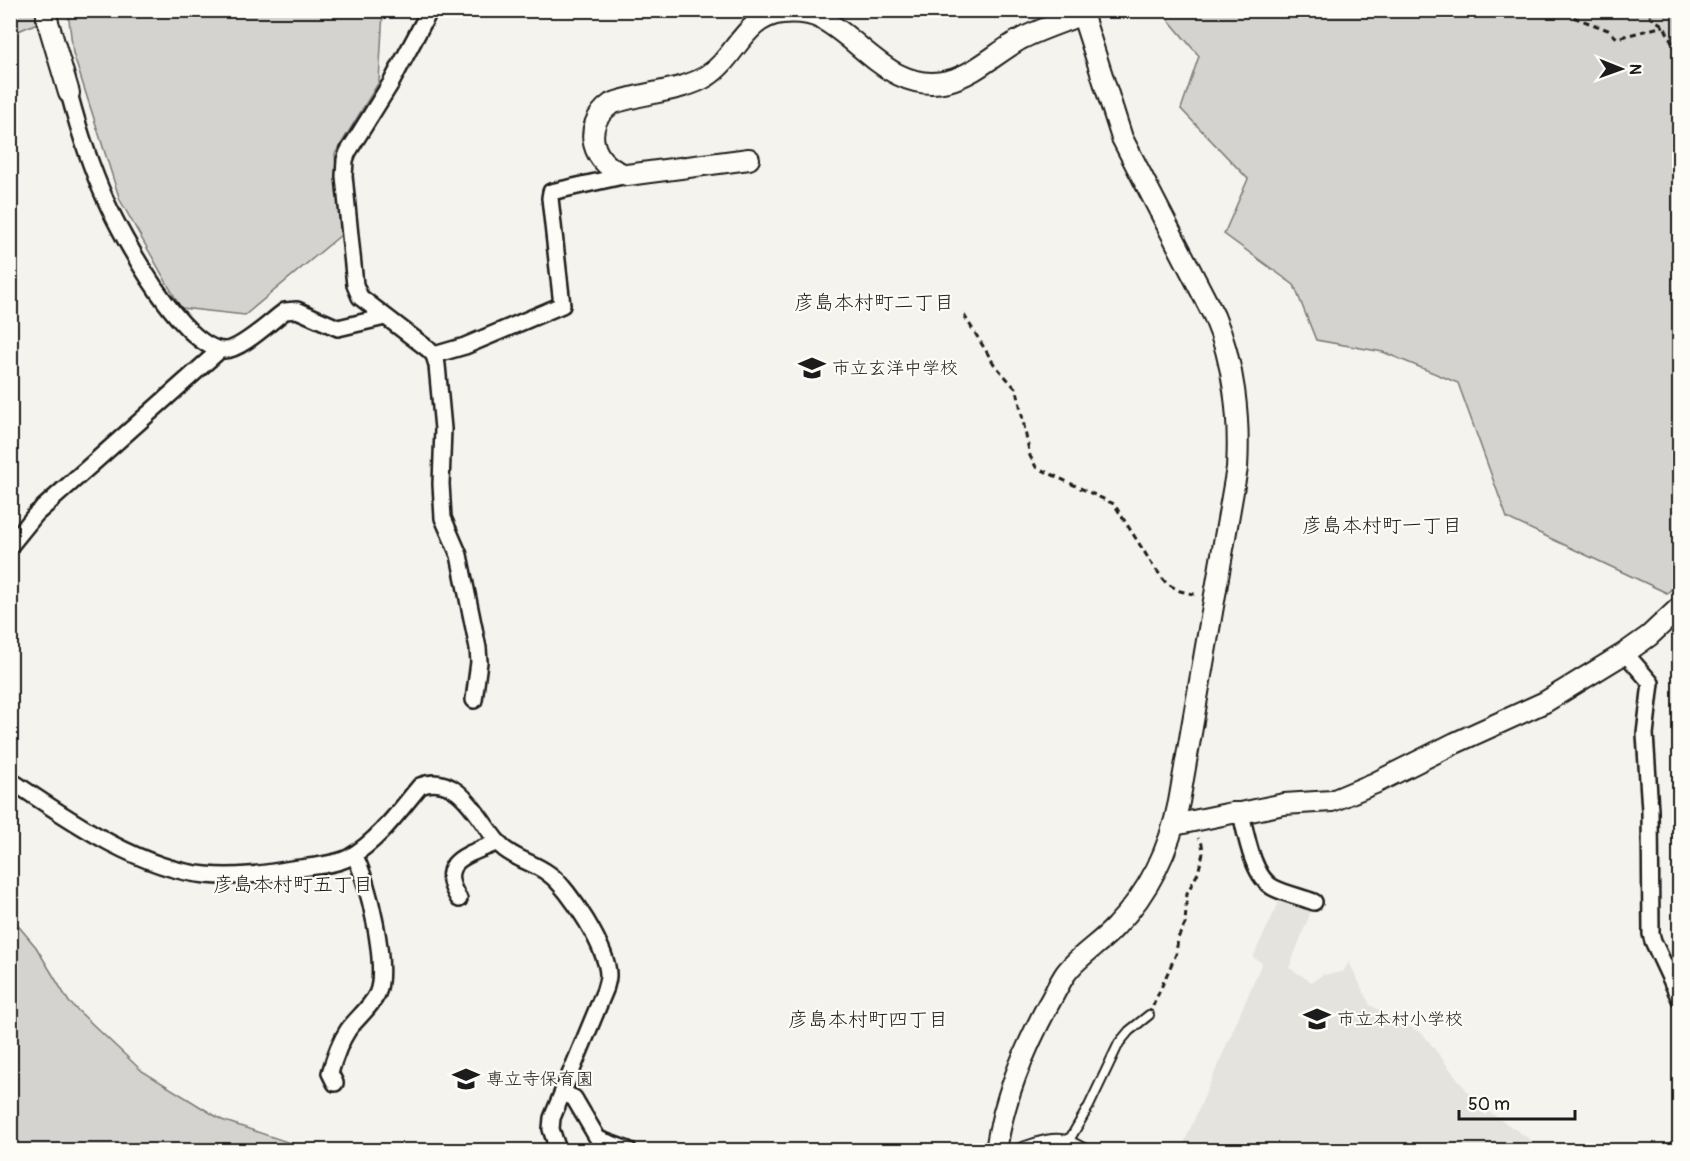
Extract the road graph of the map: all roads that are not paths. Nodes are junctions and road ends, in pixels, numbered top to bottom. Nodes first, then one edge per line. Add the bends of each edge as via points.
1 (47, 10) edge
2 (430, 10) edge
3 (1082, 12) edge
4 (69, 93) joint
5 (748, 159) dead end
6 (627, 175) junction
7 (385, 317) junction
8 (220, 350) junction
9 (434, 355) junction
10 (10, 546) edge
11 (1680, 608) edge
12 (1625, 653) junction
13 (474, 700) dead end
14 (10, 780) edge
15 (1241, 813) junction
16 (1174, 825) junction
17 (498, 842) junction
18 (354, 855) junction
19 (459, 900) dead end
20 (1314, 902) dead end
21 (1680, 999) edge
22 (1149, 1015) road end
23 (335, 1083) dead end
24 (563, 1093) junction
25 (1066, 1140) junction
26 (558, 1150) edge
27 (628, 1150) edge
28 (996, 1150) edge
29 (1013, 1150) edge
30 (1088, 1150) edge

1 - 4 street
2 - 7 street via 345,160 355,285 360,297
3 - 6 street via 1020,40 964,75 930,82 887,70 820,18 770,15 751,27 707,76 622,100 604,109 595,125 593,146 614,172
3 - 16 street via 1122,138 1214,316 1223,340 1238,417 1237,468
4 - 8 street via 105,199 151,283 192,333 204,344
5 - 6 street
6 - 9 street via 551,192 561,305
7 - 8 street via 338,328 297,310 285,311 237,347
7 - 9 street
8 - 10 street via 36,514
9 - 13 street via 443,429 442,512 459,555 478,648
11 - 12 street
12 - 15 street via 1545,702 1332,801 1284,804
12 - 21 street via 1651,683 1645,734 1651,934
14 - 18 street via 72,822 111,842 150,861 194,873 260,875
15 - 16 street
15 - 20 street via 1250,848 1265,880 1273,888
16 - 28 street via 1160,863 1127,914 1066,973 1023,1056 1005,1105
17 - 18 street via 454,789 427,783
17 - 19 street via 455,861 450,868 451,883
17 - 24 street via 508,852 554,878 579,908 607,968 605,990
18 - 23 street via 374,920 381,982 376,997 346,1033 330,1073
22 - 25 lane via 1119,1043 1089,1106
24 - 26 street via 551,1123
24 - 27 street via 574,1098 598,1139
25 - 29 lane via 1049,1140
25 - 30 lane

